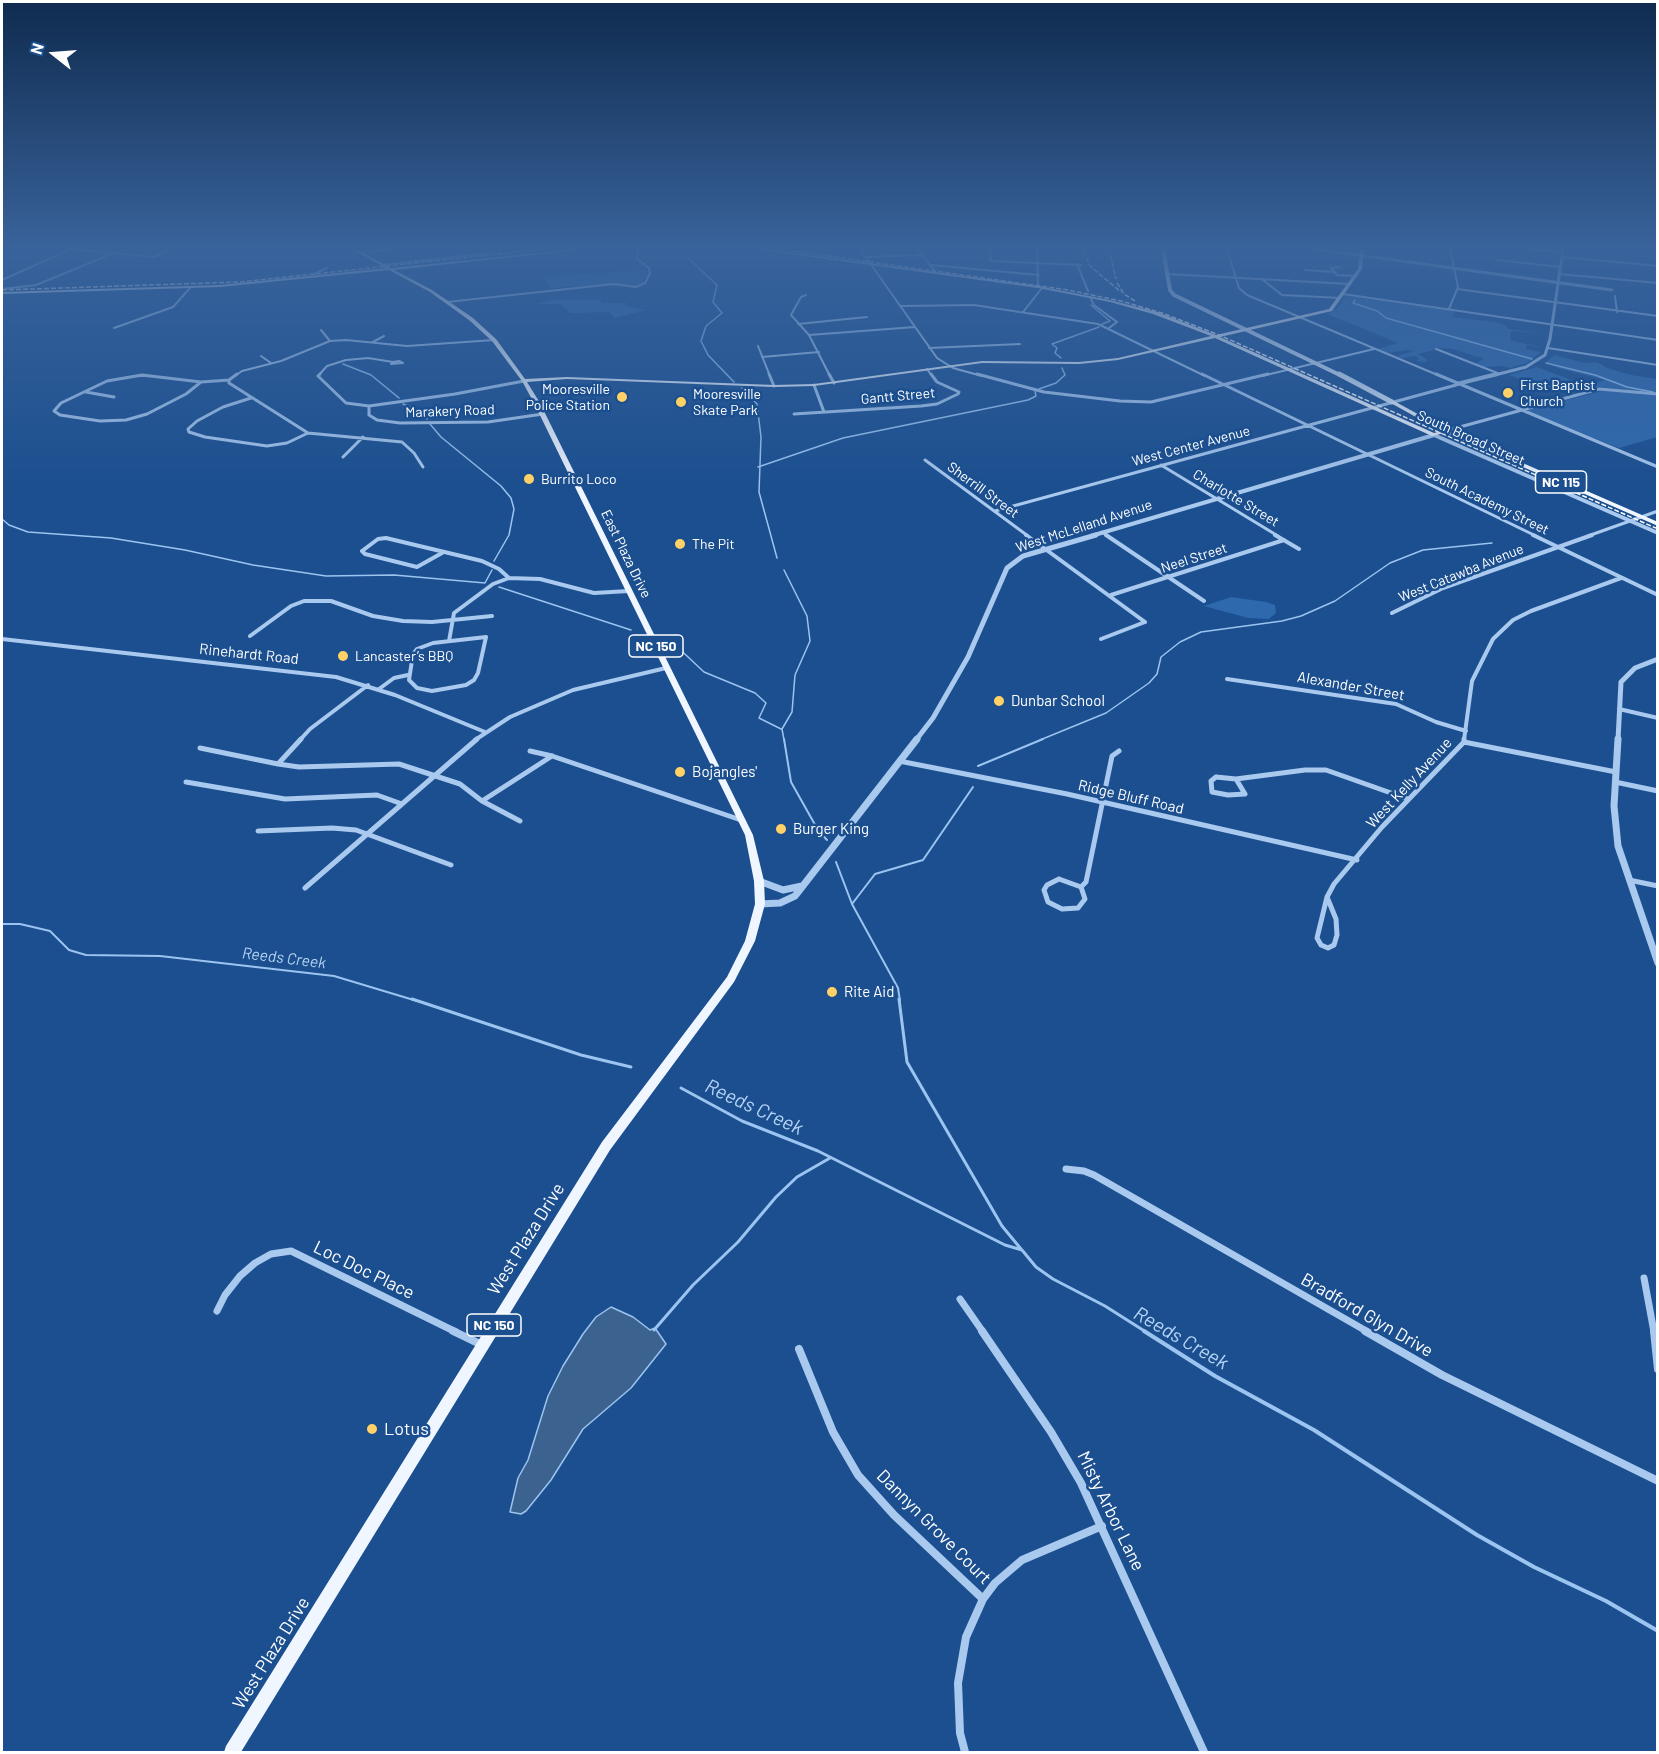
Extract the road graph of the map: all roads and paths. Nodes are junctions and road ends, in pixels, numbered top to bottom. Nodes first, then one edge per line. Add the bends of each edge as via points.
1 (322, 331) edge
2 (484, 331) edge
3 (805, 331) edge
4 (864, 331) edge
5 (918, 331) edge
6 (1115, 331) edge
7 (1201, 331) edge
8 (1237, 331) edge
9 (1249, 331) edge
10 (1331, 331) edge
11 (1551, 331) edge
12 (1593, 331) edge
13 (809, 335) junction
14 (384, 336) dead end
15 (1214, 336) junction
16 (494, 340) junction
17 (1658, 340) edge
18 (330, 341) junction
19 (371, 343) junction
20 (1020, 344) dead end
21 (758, 346) dead end
22 (929, 348) junction
23 (1548, 348) junction
24 (1374, 349) junction
25 (1156, 350) junction
26 (1436, 350) dead end
27 (819, 352) junction
28 (261, 356) dead end
29 (762, 357) junction
30 (393, 362) dead end
31 (271, 363) junction
32 (1316, 363) junction
33 (1658, 365) edge
34 (948, 366) junction
35 (927, 369) junction
36 (1289, 369) junction
37 (1500, 374) junction
38 (229, 380) junction
39 (524, 381) junction
40 (201, 382) junction
41 (834, 383) junction
42 (1457, 384) junction
43 (814, 385) junction
44 (1227, 385) junction
45 (774, 386) junction
46 (85, 392) junction
47 (1658, 394) edge
48 (114, 397) dead end
49 (251, 398) junction
50 (1392, 402) junction
51 (369, 406) junction
52 (1374, 407) junction
53 (1520, 411) junction
54 (824, 412) junction
55 (543, 414) junction
56 (794, 414) dead end
57 (1307, 425) junction
58 (1445, 431) junction
59 (308, 433) junction
60 (1434, 435) junction
61 (363, 437) junction
62 (1365, 454) junction
63 (343, 457) dead end
64 (925, 460) dead end
65 (1161, 465) junction
66 (423, 466) dead end
67 (1658, 467) edge
68 (1215, 498) junction
69 (995, 511) junction
70 (1658, 511) edge
71 (1641, 517) junction
72 (1630, 521) junction
73 (1658, 525) edge
74 (1102, 532) junction
75 (1658, 534) edge
76 (1284, 540) junction
77 (1557, 547) junction
78 (1046, 548) junction
79 (1299, 549) dead end
80 (442, 553) junction
81 (1169, 577) junction
82 (509, 578) junction
83 (1620, 578) junction
84 (629, 591) junction
85 (1658, 595) edge
86 (1111, 596) junction
87 (1204, 601) dead end
88 (1392, 613) dead end
89 (492, 616) dead end
90 (451, 620) junction
91 (250, 636) dead end
92 (2, 639) edge
93 (1101, 639) dead end
94 (448, 641) junction
95 (1658, 659) edge
96 (666, 668) junction
97 (408, 675) junction
98 (1227, 679) dead end
99 (368, 685) junction
100 (378, 689) junction
101 (1619, 710) junction
102 (1658, 718) edge
103 (485, 732) junction
104 (1466, 732) junction
105 (1464, 742) junction
106 (200, 748) dead end
107 (530, 751) dead end
108 (1119, 751) dead end
109 (552, 756) junction
110 (899, 761) junction
111 (278, 764) junction
112 (1616, 772) junction
113 (435, 775) junction
114 (1236, 779) junction
115 (186, 782) dead end
116 (1615, 782) junction
117 (1658, 791) edge
118 (1408, 800) junction
119 (482, 801) junction
120 (1102, 802) junction
121 (402, 804) junction
122 (741, 820) junction
123 (520, 821) dead end
124 (258, 831) dead end
125 (368, 834) junction
126 (1357, 860) junction
127 (451, 865) dead end
128 (1629, 880) junction
129 (759, 881) junction
130 (804, 885) junction
131 (1658, 886) edge
132 (1081, 887) junction
133 (305, 888) dead end
134 (1327, 897) junction
135 (760, 904) junction
136 (1658, 963) edge
137 (1066, 1169) dead end
138 (1644, 1278) dead end
139 (960, 1299) dead end
140 (217, 1311) dead end
141 (482, 1345) junction
142 (799, 1349) dead end
143 (1658, 1369) edge
144 (1658, 1481) edge
145 (1102, 1526) junction
146 (983, 1599) junction
147 (231, 1752) edge
148 (965, 1752) edge
149 (1204, 1752) edge

1 - 18 street
2 - 16 main road, East Plaza Drive / NC 150
3 - 13 street
4 - 13 street
5 - 22 street
6 - 25 street, South Academy Street
7 - 15 main road, South Broad Street
8 - 15 main road
9 - 32 main road
10 - 24 street
11 - 23 street
12 - 17 street
13 - 27 street
14 - 19 street
15 - 25 main road
15 - 36 main road, South Broad Street
16 - 19 street via 406,346
16 - 39 main road, East Plaza Drive / NC 150
18 - 19 street
18 - 31 street
20 - 22 street
21 - 29 street
22 - 34 street
23 - 33 street
23 - 37 street via 1533,364
24 - 32 street
24 - 42 street
25 - 34 main road via 1092,362
25 - 44 street, South Academy Street
26 - 37 street
27 - 29 street
27 - 41 street
28 - 31 street
29 - 45 street
30 - 51 street via 357,358 320,371 322,381 346,403
31 - 38 street via 243,371
32 - 36 street
32 - 50 main road
34 - 35 main road
34 - 44 street via 1044,392 1128,402 1151,402
35 - 41 main road
35 - 54 street, Gantt Street via 937,382 958,394 937,404
36 - 44 street
36 - 52 main road, South Broad Street
37 - 42 street
38 - 40 street
38 - 49 street
39 - 45 main road via 567,378
39 - 51 street
39 - 55 main road, East Plaza Drive / NC 150
40 - 46 street via 132,375
40 - 46 street via 147,414 126,420 100,421 54,411 61,403
41 - 43 main road
42 - 50 street, West Center Avenue
42 - 53 street
43 - 45 main road
43 - 54 street
44 - 57 street, South Academy Street
46 - 48 street
47 - 53 street via 1599,389
49 - 59 street
49 - 59 street via 197,421 189,432 267,446 287,443
50 - 52 street, West Center Avenue
50 - 58 main road, NC 115
51 - 55 street, Marakery Road via 369,415 377,420 400,423 488,422
52 - 57 street, West Center Avenue
52 - 60 main road, South Broad Street
53 - 58 street
53 - 67 street
54 - 56 street, Gantt Street
55 - 84 main road, East Plaza Drive / NC 150
57 - 62 street, South Academy Street
57 - 65 street, West Center Avenue
58 - 60 main road, West McLelland Avenue
58 - 71 main road, NC 115
59 - 61 street
60 - 62 street, West McLelland Avenue
60 - 72 street, South Broad Street
61 - 63 street
61 - 66 street via 402,442
62 - 68 street, West McLelland Avenue
62 - 77 street, South Academy Street
64 - 69 street, Sherrill Street
65 - 68 street, Charlotte Street
65 - 69 street, West Center Avenue
68 - 74 street, West McLelland Avenue
68 - 76 street, Charlotte Street
69 - 78 street, Sherrill Street
70 - 71 street, West Catawba Avenue
71 - 72 street, West Catawba Avenue
71 - 73 main road, NC 115
72 - 75 street, South Broad Street
72 - 77 street, West Catawba Avenue
74 - 78 street, West McLelland Avenue
74 - 81 street
76 - 79 street, Charlotte Street
76 - 81 street, Neel Street
77 - 83 street, South Academy Street
77 - 88 street, West Catawba Avenue via 1424,596
78 - 86 street, Sherrill Street
78 - 110 street, West McLelland Avenue via 1023,556 1007,568 947,696
80 - 80 street via 386,538 362,551 417,567
80 - 82 street via 492,564
81 - 86 street, Neel Street
81 - 87 street
82 - 84 street via 540,579 594,593
82 - 90 street via 493,584 459,608
83 - 85 street, South Academy Street
83 - 104 street, West Kelly Avenue via 1531,610 1493,639 1472,681
84 - 96 main road, East Plaza Drive / NC 150
86 - 93 street, Sherrill Street via 1144,622
89 - 90 street
90 - 91 street via 392,620 319,600 304,601
90 - 94 street
92 - 99 street, Rinehardt Road via 300,672
94 - 97 street via 417,649
94 - 97 street via 486,637 474,680 459,688 432,691 412,685
95 - 101 street via 1635,668 1620,682
96 - 103 street via 573,690
96 - 122 main road, East Plaza Drive / NC 150
97 - 100 street
98 - 104 street, Alexander Street via 1396,704
99 - 100 street, Rinehardt Road
99 - 111 street via 310,729
100 - 103 street, Rinehardt Road
101 - 102 street
101 - 112 street
103 - 113 street
104 - 105 street, West Kelly Avenue
105 - 112 street
105 - 118 street, West Kelly Avenue
106 - 111 street
107 - 109 street
108 - 120 street via 1112,756
109 - 119 street
109 - 122 street
110 - 120 street, Ridge Bluff Road
110 - 130 street, West McLelland Avenue
111 - 113 street via 399,764
112 - 116 street
113 - 119 street via 460,784
113 - 121 street
114 - 114 street via 1245,794 1217,794 1211,790 1212,778
114 - 118 street via 1326,770
115 - 121 street via 285,799 377,795
116 - 117 street
116 - 128 street via 1614,823
118 - 126 street, West Kelly Avenue
119 - 123 street
120 - 126 street, Ridge Bluff Road
120 - 132 street via 1086,882
121 - 125 street
122 - 129 main road, East Plaza Drive / NC 150
124 - 125 street via 332,828
125 - 127 street
125 - 133 street
126 - 134 street, West Kelly Avenue
128 - 131 street
128 - 136 street
129 - 130 street via 783,890
129 - 135 main road, East Plaza Drive / NC 150
130 - 135 street, West McLelland Avenue via 780,903
132 - 132 street via 1059,879 1047,885 1044,896 1054,906 1070,910 1086,899
134 - 134 street, West Kelly Avenue via 1317,938 1321,945 1332,948 1337,926
135 - 141 main road, West Plaza Drive / NC 150 via 750,941 731,979 606,1146
137 - 144 street, Bradford Glyn Drive via 1094,1175 1443,1375
138 - 143 street
139 - 145 street, Misty Arbor Lane via 1061,1448
140 - 141 street, Loc Doc Place via 240,1276 255,1263 271,1254 291,1251
141 - 147 main road, West Plaza Drive / NC 150
142 - 146 street, Dannyn Grove Court via 833,1432 858,1474 894,1515
145 - 146 street via 1022,1560
145 - 149 street, Misty Arbor Lane
146 - 148 street via 966,1637 958,1683

